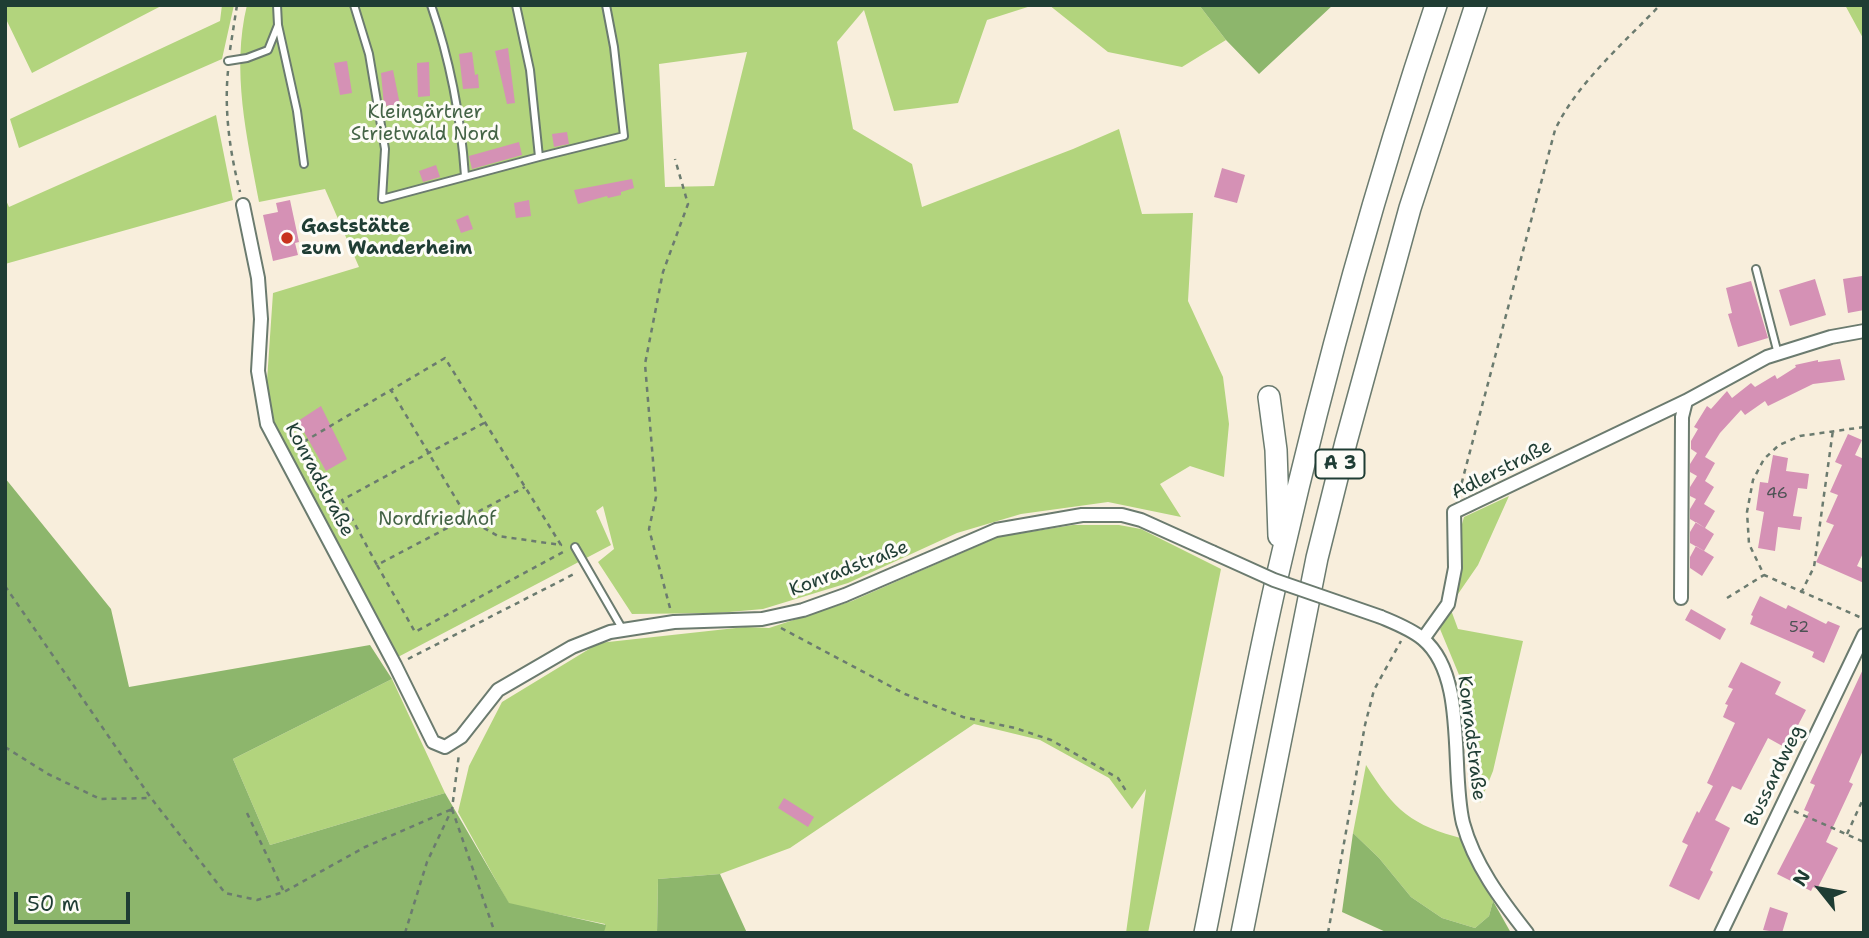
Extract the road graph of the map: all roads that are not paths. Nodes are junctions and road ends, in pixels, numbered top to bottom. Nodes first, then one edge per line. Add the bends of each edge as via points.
1 (277, 5) edge
2 (354, 5) edge
3 (431, 5) edge
4 (516, 5) edge
5 (606, 5) edge
6 (1436, 5) edge
7 (1476, 5) edge
8 (278, 25) junction
9 (229, 61) road end
10 (539, 157) junction
11 (303, 164) dead end
12 (465, 176) junction
13 (243, 205) road end
14 (1756, 269) dead end
15 (1864, 331) edge
16 (1778, 354) junction
17 (1269, 397) dead end
18 (1686, 401) junction
19 (575, 547) dead end
20 (1280, 563) junction
21 (1681, 598) dead end
22 (623, 630) junction
23 (1864, 635) edge
24 (1423, 639) junction
25 (1205, 933) edge
26 (1241, 933) edge
27 (1527, 933) edge
28 (1721, 933) edge

1 - 8 lane
2 - 12 lane via 369,54 385,149 382,199
3 - 12 lane via 463,134
4 - 10 lane via 530,70
5 - 10 lane via 624,136
6 - 20 highway, A 3 via 1348,293
7 - 26 highway, A 3 via 1410,208 1346,442 1314,571
8 - 9 lane via 268,50
8 - 11 lane
10 - 12 lane
13 - 22 street, Konradstraße via 258,278 258,371 267,424 433,741 445,747 461,737 498,690 572,647
14 - 16 lane
15 - 16 street, Adlerstraße
16 - 18 street, Adlerstraße
17 - 20 highway
18 - 21 street via 1682,417
18 - 24 street, Adlerstraße via 1454,512 1455,568 1448,604
19 - 22 lane
20 - 25 highway, A 3
22 - 24 street, Konradstraße, bridge via 674,622 762,619 803,610 996,530 1082,515 1122,515 1274,580 1381,617
23 - 28 street, Bussardweg
24 - 27 street, Konradstraße via 1443,666 1451,694 1464,825 1486,874

